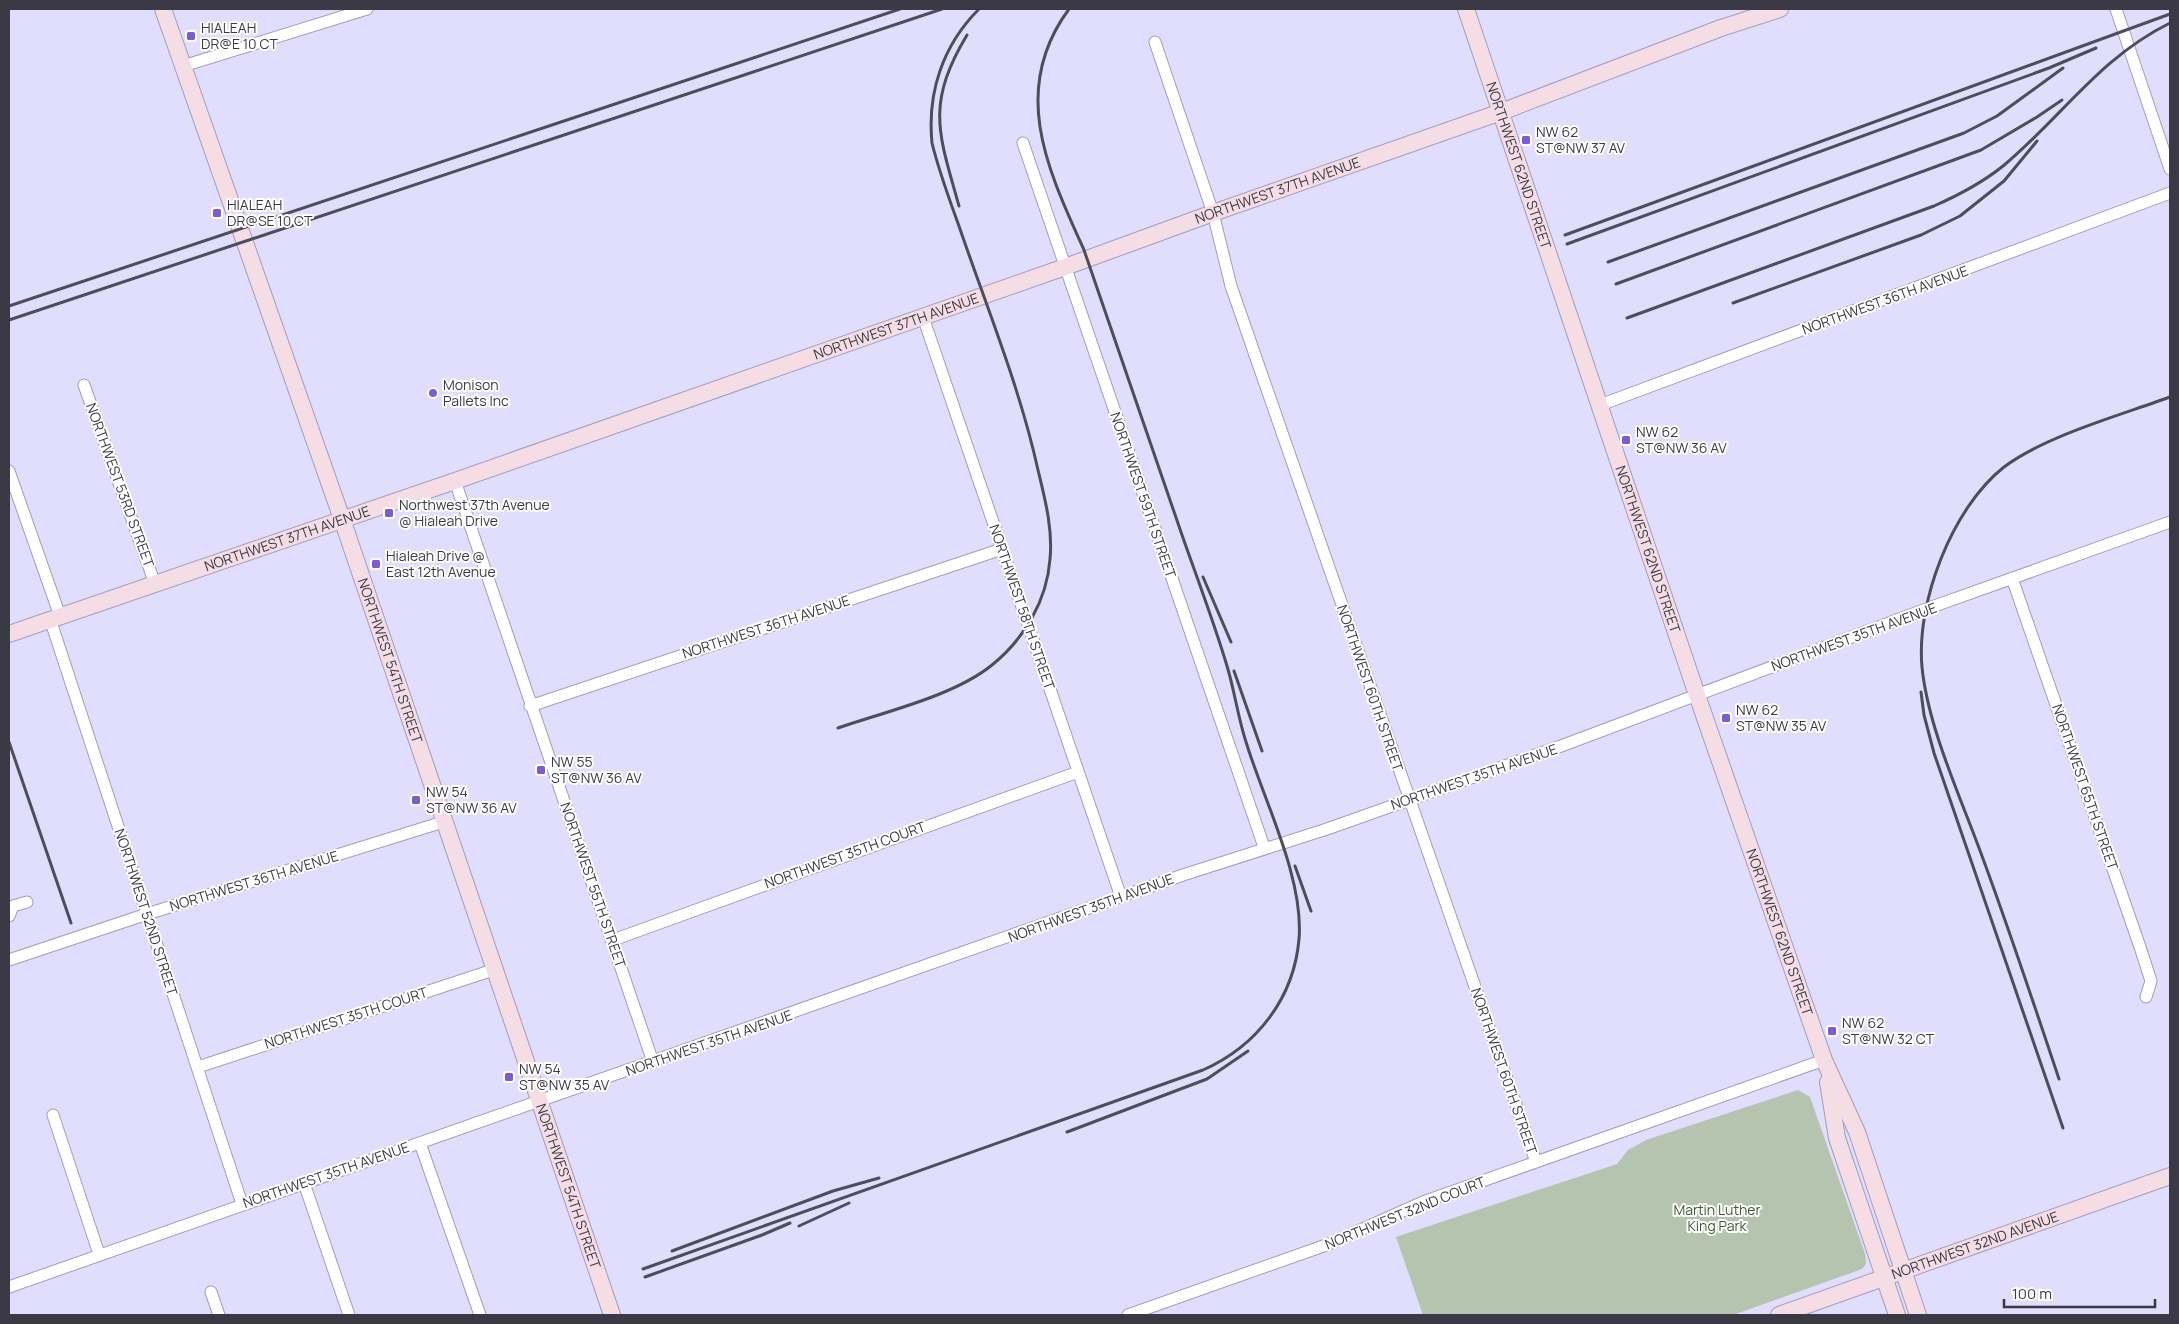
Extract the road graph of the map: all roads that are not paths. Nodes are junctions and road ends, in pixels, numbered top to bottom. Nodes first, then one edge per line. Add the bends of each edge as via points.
1 (164, 9) edge
2 (367, 9) edge
3 (1466, 9) edge
4 (1780, 9) edge
5 (2116, 9) edge
6 (1155, 42) dead end
7 (183, 66) junction
8 (1501, 112) junction
9 (1023, 143) dead end
10 (2170, 169) edge
11 (2170, 194) edge
12 (1213, 213) junction
13 (1065, 267) junction
14 (923, 317) junction
15 (84, 385) dead end
16 (1600, 406) junction
17 (9, 471) edge
18 (455, 481) junction
19 (342, 519) junction
20 (2170, 522) edge
21 (1002, 549) junction
22 (2012, 578) junction
23 (155, 584) junction
24 (55, 618) junction
25 (9, 634) edge
26 (1697, 695) junction
27 (530, 706) junction
28 (1078, 772) junction
29 (1409, 800) junction
30 (444, 822) junction
31 (1264, 847) junction
32 (1121, 897) junction
33 (27, 902) dead end
34 (147, 914) junction
35 (9, 916) edge
36 (613, 940) junction
37 (9, 960) edge
38 (493, 970) junction
39 (2146, 997) dead end
40 (1824, 1060) junction
41 (653, 1062) junction
42 (198, 1067) junction
43 (538, 1101) junction
44 (53, 1114) dead end
45 (420, 1143) junction
46 (1536, 1162) junction
47 (2170, 1176) edge
48 (304, 1183) junction
49 (242, 1204) junction
50 (100, 1254) junction
51 (1903, 1271) junction
52 (1884, 1278) junction
53 (9, 1287) edge
54 (211, 1292) dead end
55 (219, 1315) edge
56 (349, 1315) edge
57 (480, 1315) edge
58 (612, 1315) edge
59 (1128, 1315) edge
60 (1780, 1315) edge
61 (1897, 1315) edge
62 (1918, 1315) edge

1 - 7 main road, NORTHWEST 54TH STREET
2 - 7 street
3 - 8 main road, NORTHWEST 62ND STREET
4 - 8 main road, NORTHWEST 37TH AVENUE via 1721,28
5 - 10 street
6 - 12 street, NORTHWEST 60TH STREET
7 - 19 main road, NORTHWEST 54TH STREET
8 - 12 main road, NORTHWEST 37TH AVENUE
8 - 16 main road, NORTHWEST 62ND STREET
9 - 13 street, NORTHWEST 59TH STREET
11 - 16 street, NORTHWEST 36TH AVENUE
12 - 13 main road, NORTHWEST 37TH AVENUE
12 - 29 street, NORTHWEST 60TH STREET via 1231,286
13 - 14 main road, NORTHWEST 37TH AVENUE
13 - 31 street, NORTHWEST 59TH STREET
14 - 18 main road, NORTHWEST 37TH AVENUE
14 - 21 street, NORTHWEST 58TH STREET
15 - 23 street, NORTHWEST 53RD STREET
16 - 26 main road, NORTHWEST 62ND STREET
17 - 24 street, NORTHWEST 52ND STREET
18 - 19 main road, NORTHWEST 37TH AVENUE
18 - 27 street, NORTHWEST 55TH STREET
19 - 23 main road, NORTHWEST 37TH AVENUE
19 - 30 main road, NORTHWEST 54TH STREET
20 - 22 street, NORTHWEST 35TH AVENUE
21 - 27 street, NORTHWEST 36TH AVENUE
21 - 28 street, NORTHWEST 58TH STREET
22 - 26 street, NORTHWEST 35TH AVENUE
22 - 39 street, NORTHWEST 65TH STREET via 2146,964 2151,981
23 - 24 main road, NORTHWEST 37TH AVENUE
24 - 25 main road, NORTHWEST 37TH AVENUE
24 - 34 street, NORTHWEST 52ND STREET
26 - 29 street, NORTHWEST 35TH AVENUE
26 - 40 main road, NORTHWEST 62ND STREET
27 - 36 street, NORTHWEST 55TH STREET
28 - 32 street, NORTHWEST 58TH STREET
28 - 36 street, NORTHWEST 35TH COURT
29 - 31 street, NORTHWEST 35TH AVENUE
29 - 46 street, NORTHWEST 60TH STREET
30 - 34 street, NORTHWEST 36TH AVENUE
30 - 38 main road, NORTHWEST 54TH STREET
31 - 32 street, NORTHWEST 35TH AVENUE
32 - 41 street, NORTHWEST 35TH AVENUE
33 - 35 street via 13,906
34 - 37 street, NORTHWEST 36TH AVENUE
34 - 42 street, NORTHWEST 52ND STREET
36 - 41 street, NORTHWEST 55TH STREET
38 - 42 street, NORTHWEST 35TH COURT
38 - 43 main road, NORTHWEST 54TH STREET
40 - 46 street, NORTHWEST 32ND COURT
40 - 51 main road, NORTHWEST 62ND STREET via 1857,1132
40 - 52 main road, NORTHWEST 62ND STREET via 1838,1138
41 - 43 street, NORTHWEST 35TH AVENUE
42 - 49 street, NORTHWEST 52ND STREET
43 - 45 street, NORTHWEST 35TH AVENUE
43 - 58 main road, NORTHWEST 54TH STREET
44 - 50 street
45 - 48 street, NORTHWEST 35TH AVENUE
45 - 57 street
46 - 59 street, NORTHWEST 32ND COURT via 1423,1202 1329,1244
47 - 51 main road, NORTHWEST 32ND AVENUE
48 - 49 street, NORTHWEST 35TH AVENUE
48 - 56 street
49 - 50 street, NORTHWEST 35TH AVENUE
50 - 53 street, NORTHWEST 35TH AVENUE
51 - 52 main road, NORTHWEST 32ND AVENUE
51 - 62 main road, NORTHWEST 62ND STREET
52 - 60 main road, NORTHWEST 32ND AVENUE
52 - 61 main road, NORTHWEST 62ND STREET
54 - 55 street

